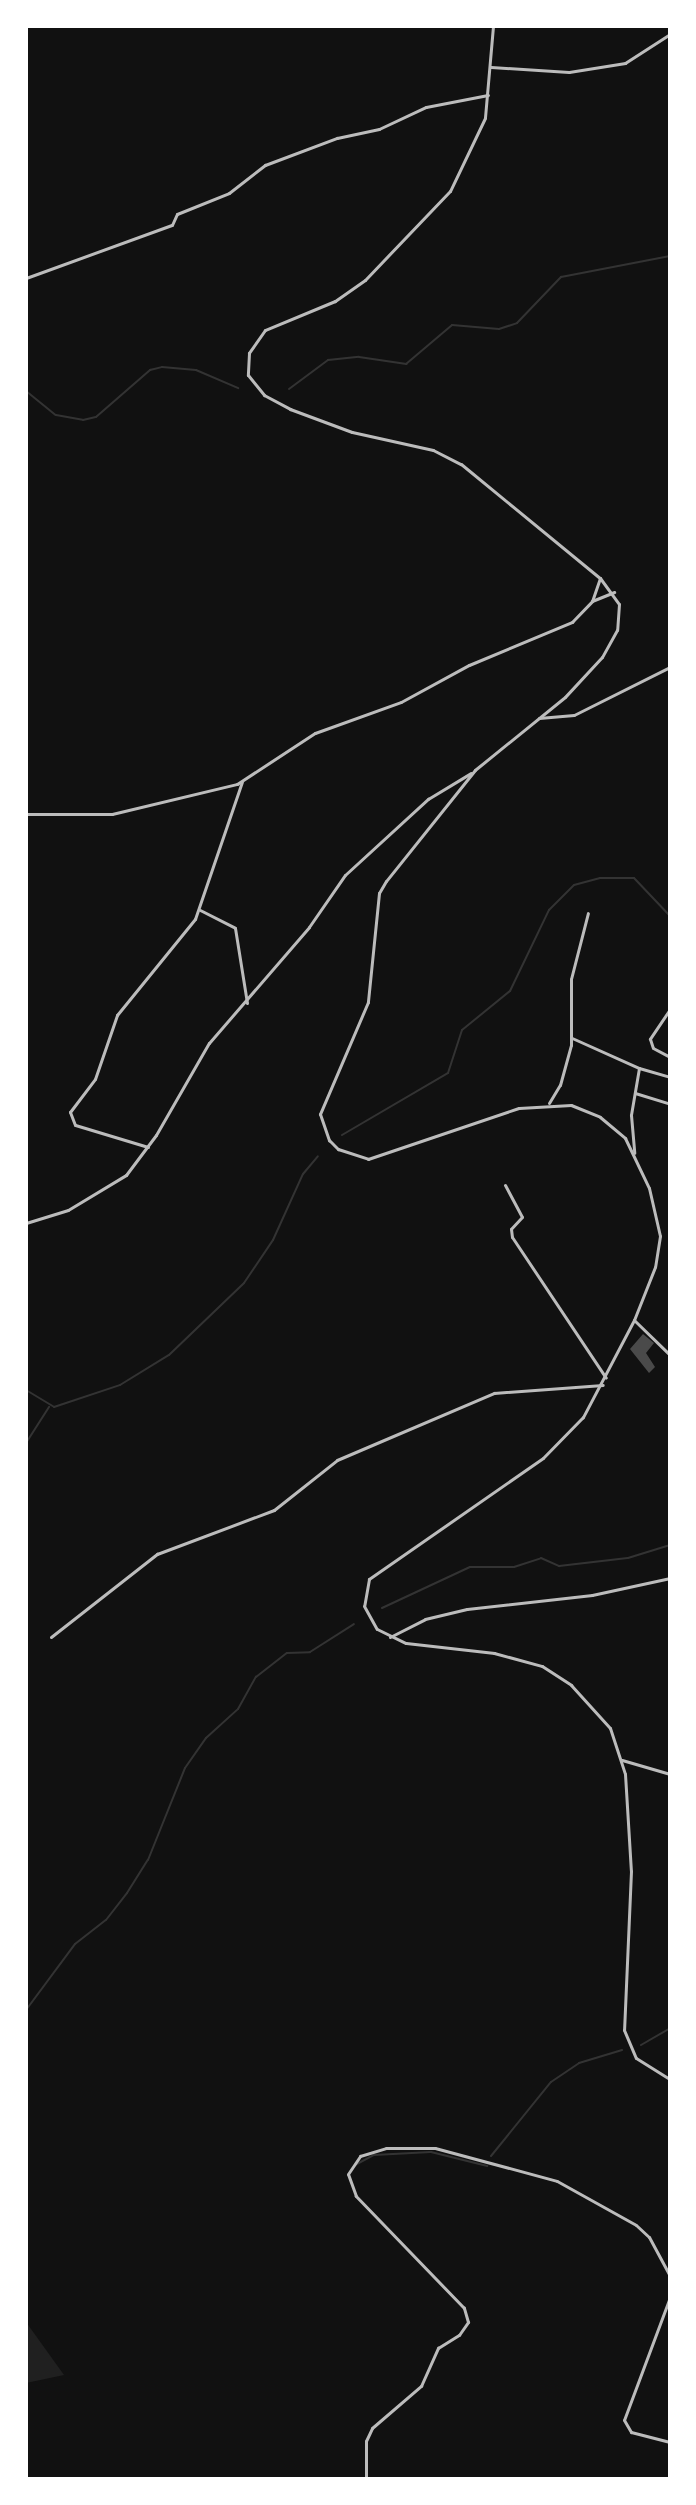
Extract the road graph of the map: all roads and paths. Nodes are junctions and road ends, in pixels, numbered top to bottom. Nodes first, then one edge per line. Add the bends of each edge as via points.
1 (493, 26) edge
2 (670, 34) edge
3 (491, 67) junction
4 (488, 95) junction
5 (26, 278) edge
6 (600, 578) junction
7 (614, 592) junction
8 (592, 601) junction
9 (670, 667) edge
10 (539, 718) junction
11 (475, 770) junction
12 (242, 782) junction
13 (26, 814) edge
14 (199, 909) junction
15 (588, 913) dead end
16 (247, 1003) junction
17 (670, 1009) edge
18 (572, 1038) junction
19 (670, 1057) edge
20 (639, 1068) junction
21 (670, 1077) edge
22 (635, 1093) junction
23 (549, 1103) junction
24 (670, 1104) edge
25 (148, 1147) junction
26 (634, 1153) junction
27 (505, 1185) dead end
28 (26, 1223) edge
29 (634, 1320) junction
30 (670, 1355) edge
31 (606, 1378) junction
32 (603, 1385) junction
33 (670, 1578) edge
34 (51, 1637) dead end
35 (389, 1637) junction
36 (622, 1760) junction
37 (670, 1774) edge
38 (670, 2079) edge
39 (670, 2276) edge
40 (670, 2297) edge
41 (670, 2442) edge
42 (366, 2479) edge

1 - 3 street
2 - 3 street via 625,63 569,72
3 - 4 street
4 - 5 street via 426,107 379,129 337,138 265,165 229,193 177,214 172,225
4 - 6 street via 467,161 430,217 349,292 265,330 249,353 248,375 264,395 304,415 447,456
6 - 7 street
6 - 8 street
7 - 8 street
7 - 10 street via 620,617 611,644 577,685
8 - 12 street via 572,622 469,665 401,702 315,733
9 - 10 street via 574,715
10 - 11 street
11 - 16 street via 428,799 369,850
11 - 23 street via 379,893 368,1002 320,1114 338,1149 368,1159 519,1108
12 - 13 street via 112,814
12 - 14 street
14 - 16 street via 235,928
14 - 25 street via 179,942 117,1015 95,1079 70,1112 72,1123
15 - 18 street via 571,979
16 - 25 street via 209,1043
17 - 19 street via 650,1039 653,1048
18 - 20 street
18 - 23 street via 560,1085
20 - 21 street
20 - 22 street
22 - 24 street
22 - 26 street
23 - 26 street via 600,1117
25 - 28 street via 112,1185 68,1210
26 - 29 street via 660,1236 655,1267
27 - 31 street via 522,1217 510,1234
29 - 30 street
29 - 31 street
31 - 32 street
32 - 34 street via 494,1393 337,1460 274,1510 157,1554
32 - 35 street via 572,1432 543,1458 369,1579 364,1606 370,1621
33 - 35 street via 592,1595 467,1609 425,1619
35 - 36 street via 419,1647 512,1656 542,1666 598,1712
36 - 37 street
36 - 38 street via 632,1906 624,2030 636,2058
39 - 42 street via 649,2237 636,2225 557,2181 435,2148 386,2148 360,2156 348,2174 356,2196 464,2308 468,2322 438,2348 421,2386 372,2428 366,2441
40 - 41 street via 624,2420 631,2432

